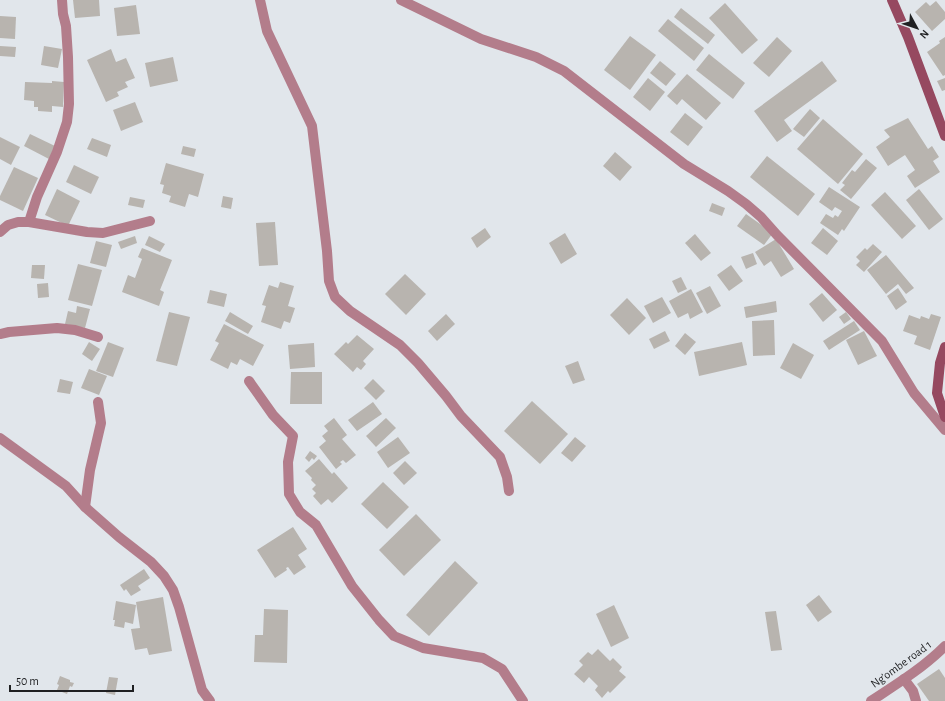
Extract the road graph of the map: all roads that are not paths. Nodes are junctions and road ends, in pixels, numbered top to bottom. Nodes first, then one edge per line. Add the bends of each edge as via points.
1 (62, 0) edge
2 (260, 0) edge
3 (401, 0) edge
4 (892, 0) edge
5 (945, 136) edge
6 (150, 221) dead end
7 (29, 222) junction
8 (0, 232) edge
9 (0, 334) edge
10 (98, 337) dead end
11 (945, 347) edge
12 (249, 381) dead end
13 (98, 402) dead end
14 (945, 417) edge
15 (945, 430) edge
16 (0, 438) edge
17 (509, 491) dead end
18 (85, 507) junction
19 (945, 646) edge
20 (904, 680) junction
21 (210, 701) edge
22 (523, 701) edge
23 (871, 701) edge
24 (916, 701) edge

1 - 7 street via 68,58 67,122
2 - 17 street via 266,31 312,126 329,281 335,297 350,311 400,345 418,363 461,416 500,457
3 - 15 street via 481,39 536,57 564,71 684,164 746,204 762,217 882,341 914,393
4 - 5 street
6 - 7 street via 102,233
7 - 8 street via 13,223
9 - 10 street via 57,328
11 - 14 street via 936,393
12 - 22 street via 273,415 293,436 288,462 289,494 300,512 316,525 352,586 379,620 394,636 423,648 483,658 502,669
13 - 18 street via 100,423
16 - 18 street via 66,486
18 - 21 street via 164,576 179,607 202,690
19 - 20 street, Ng’ombe road 1
20 - 23 street, Ng’ombe road 1
20 - 24 street via 913,691

